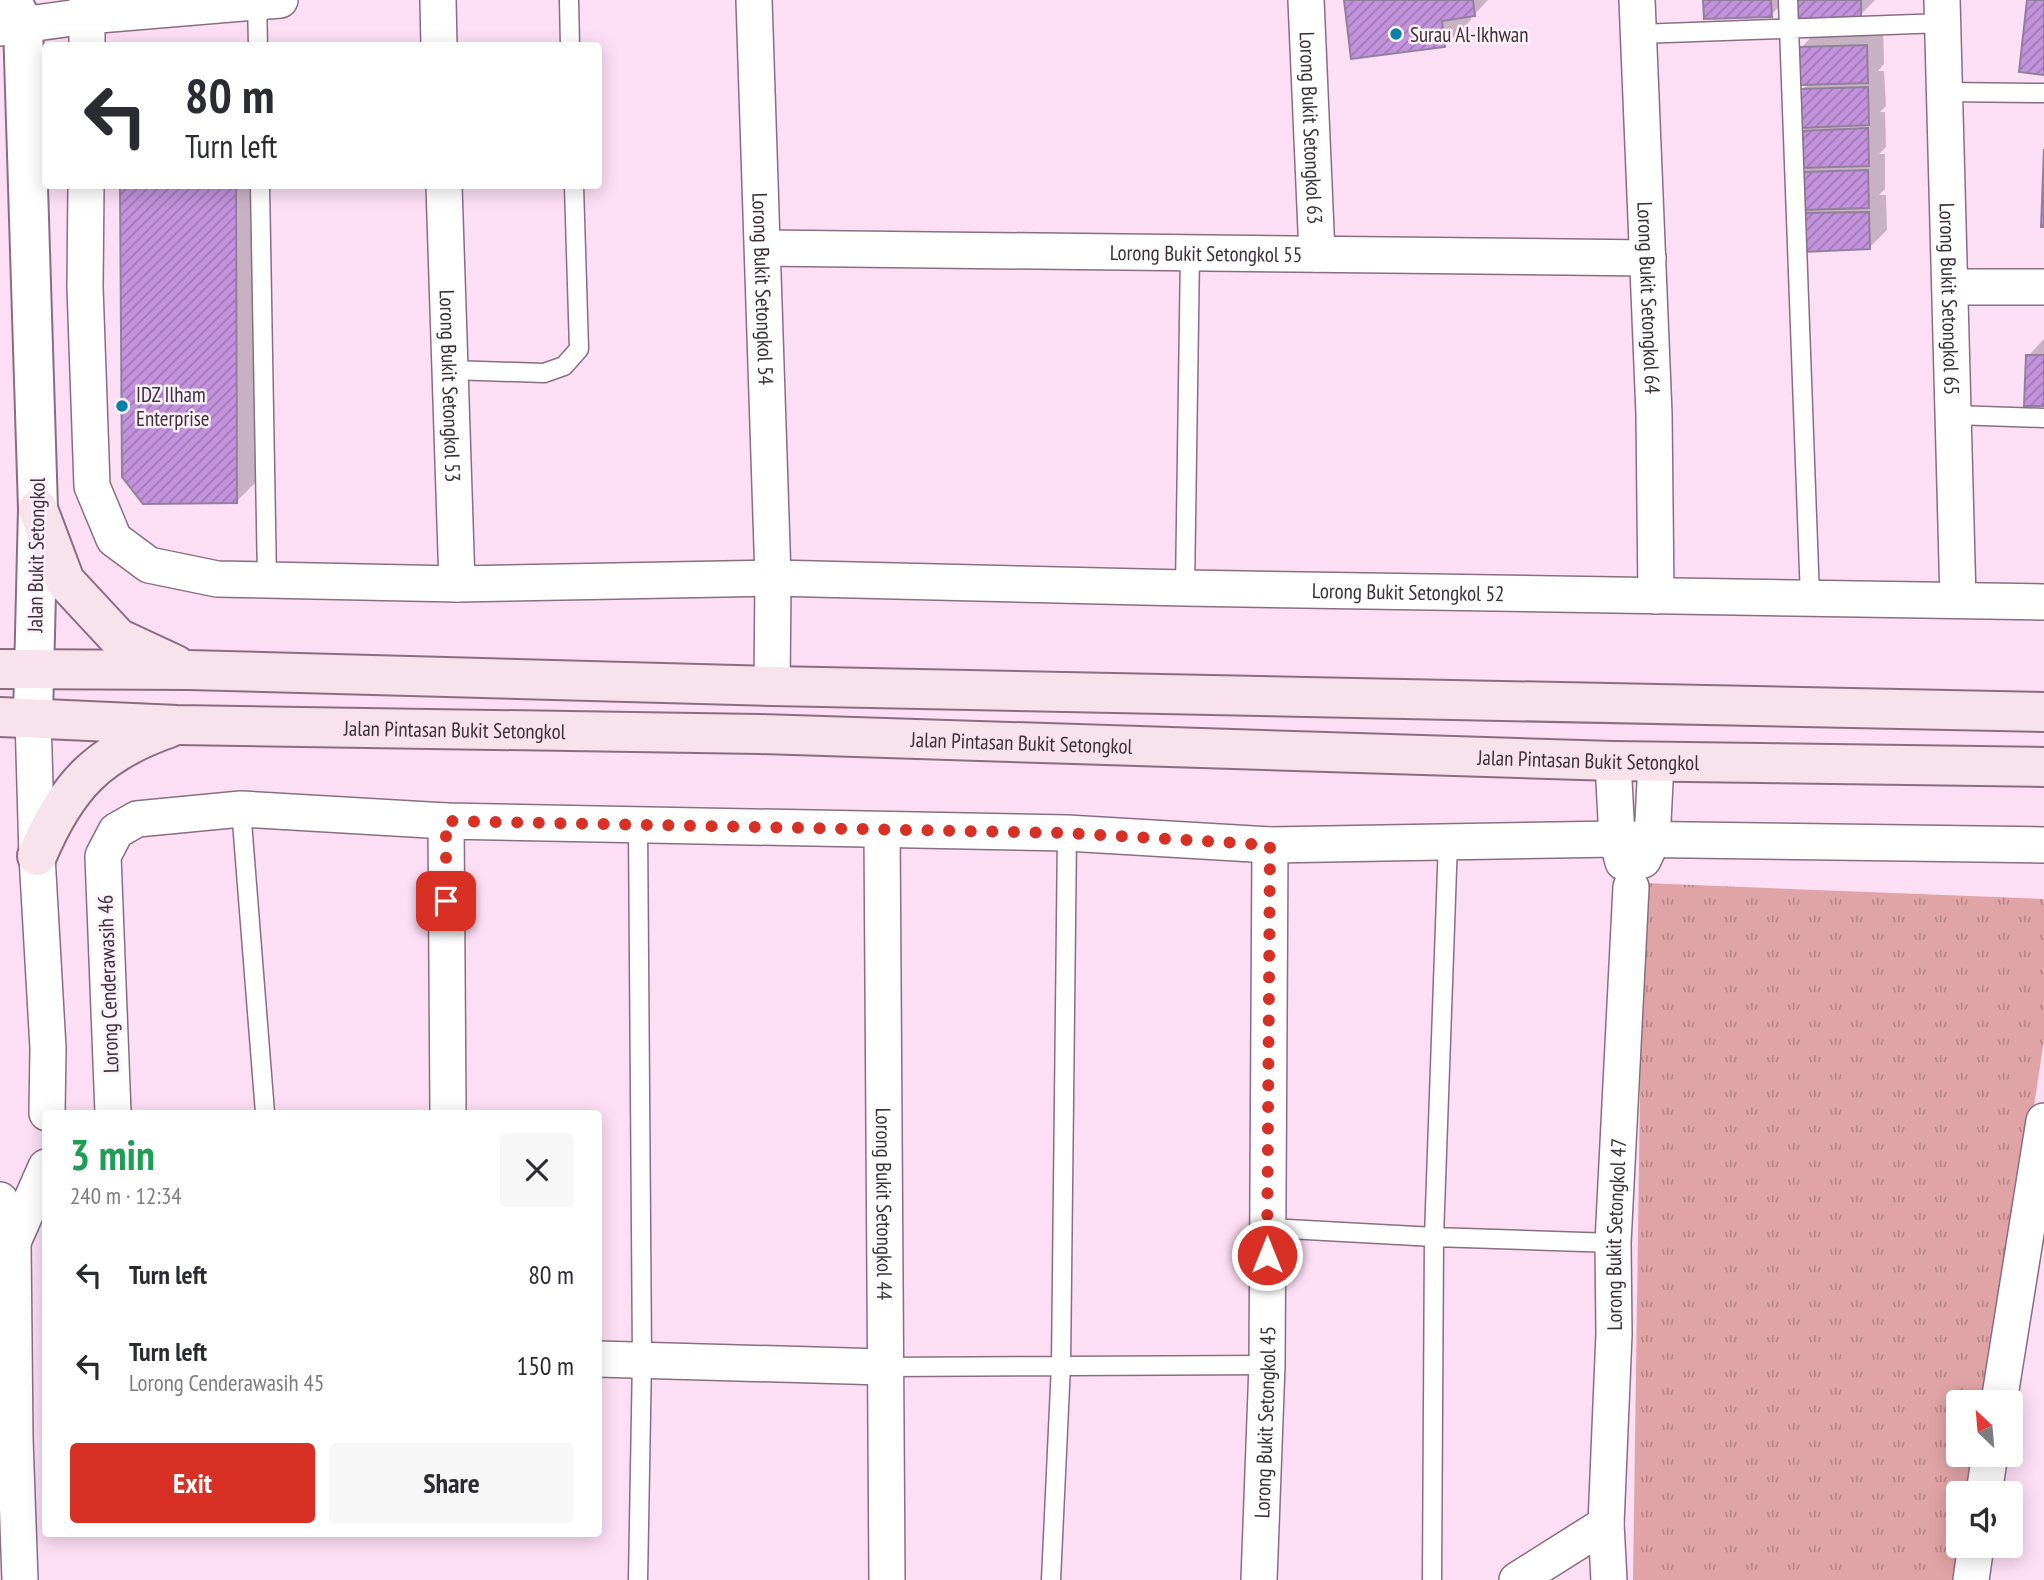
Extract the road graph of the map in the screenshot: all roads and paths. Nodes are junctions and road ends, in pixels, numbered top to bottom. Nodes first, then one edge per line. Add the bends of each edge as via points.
1 (438, 0) edge
2 (569, 0) edge
3 (754, 0) edge
4 (1306, 0) edge
5 (1788, 0) edge
6 (265, 1) edge
7 (1942, 11) edge
8 (1638, 17) edge
9 (12, 18) edge
10 (87, 21) edge
11 (1790, 29) junction
12 (259, 42) edge
13 (439, 42) edge
14 (570, 42) edge
15 (1944, 92) junction
16 (2044, 93) edge
17 (86, 189) edge
18 (260, 189) edge
19 (444, 189) edge
20 (574, 189) edge
21 (763, 248) junction
22 (1190, 253) junction
23 (1317, 254) junction
24 (1648, 258) junction
25 (2044, 287) edge
26 (1951, 288) junction
27 (451, 370) junction
28 (1954, 415) junction
29 (2044, 418) edge
30 (38, 509) junction
31 (267, 580) junction
32 (457, 584) junction
33 (1185, 588) junction
34 (773, 593) junction
35 (1656, 596) junction
36 (1810, 598) junction
37 (1958, 600) junction
38 (2044, 602) edge
39 (17, 669) edge
40 (188, 670) junction
41 (772, 671) junction
42 (2044, 712) edge
43 (17, 717) edge
44 (177, 725) junction
45 (1613, 761) junction
46 (1656, 762) junction
47 (2044, 767) edge
48 (241, 809) junction
49 (446, 821) junction
50 (638, 825) junction
51 (882, 830) junction
52 (1067, 833) junction
53 (1617, 839) junction
54 (1448, 841) junction
55 (1652, 841) junction
56 (1270, 845) junction
57 (2044, 845) edge
58 (37, 856) junction
59 (1631, 887) junction
60 (47, 1110) edge
61 (113, 1110) edge
62 (265, 1110) edge
63 (448, 1110) edge
64 (2044, 1121) edge
65 (42, 1176) edge
66 (0, 1200) edge
67 (1268, 1228) junction
68 (1434, 1237) junction
69 (13, 1242) junction
70 (1613, 1243) junction
71 (2033, 1258) edge
72 (602, 1359) edge
73 (642, 1359) junction
74 (1061, 1365) junction
75 (1266, 1365) junction
76 (884, 1367) junction
77 (2001, 1390) edge
78 (7, 1438) edge
79 (1606, 1524) junction
80 (1974, 1558) edge
81 (20, 1580) edge
82 (638, 1580) edge
83 (887, 1580) edge
84 (1051, 1580) edge
85 (1259, 1580) edge
86 (1432, 1580) edge
87 (1517, 1580) edge
88 (1609, 1580) edge
89 (1971, 1580) edge

1 - 13 street
2 - 14 lane
3 - 21 street, Lorong Bukit Setongkol 54
4 - 23 street, Lorong Bukit Setongkol 63
5 - 11 lane
6 - 10 street
6 - 12 lane
7 - 11 lane
7 - 15 street, Lorong Bukit Setongkol 65
8 - 11 lane
8 - 24 street, Lorong Bukit Setongkol 64
9 - 10 street
9 - 30 street, Jalan Bukit Setongkol
11 - 36 lane
15 - 16 lane
15 - 26 street, Lorong Bukit Setongkol 65
17 - 31 street, Lorong Bukit Setongkol 52 via 92,486 114,539 149,565 216,579
18 - 31 lane
19 - 27 street, Lorong Bukit Setongkol 53
20 - 27 lane via 579,349 564,366 544,373
21 - 22 street, Lorong Bukit Setongkol 55
21 - 34 street, Lorong Bukit Setongkol 54
22 - 23 street, Lorong Bukit Setongkol 55
22 - 33 lane
23 - 24 street, Lorong Bukit Setongkol 55
24 - 35 street, Lorong Bukit Setongkol 64
25 - 26 street
26 - 28 street, Lorong Bukit Setongkol 65
27 - 32 street, Lorong Bukit Setongkol 53
28 - 29 lane
28 - 37 street, Lorong Bukit Setongkol 65
30 - 39 street, Jalan Bukit Setongkol
30 - 40 main road via 65,581 118,638
31 - 32 street, Lorong Bukit Setongkol 52
32 - 34 street, Lorong Bukit Setongkol 52
33 - 34 street, Lorong Bukit Setongkol 52
33 - 35 street, Lorong Bukit Setongkol 52
34 - 41 street, Lorong Bukit Setongkol 54
35 - 36 street, Lorong Bukit Setongkol 52
36 - 37 street, Lorong Bukit Setongkol 52
37 - 38 street, Lorong Bukit Setongkol 52
39 - 40 main road
39 - 43 street, Jalan Bukit Setongkol
40 - 41 main road
41 - 42 main road
43 - 44 main road, Jalan Pintasan Bukit Setongkol
43 - 58 street, Jalan Bukit Setongkol
44 - 45 main road, Jalan Pintasan Bukit Setongkol via 760,733
44 - 58 main road via 139,738 105,759 76,786 53,819
45 - 46 main road, Jalan Pintasan Bukit Setongkol
45 - 53 street, Lorong Bukit Setongkol 47
46 - 47 main road, Jalan Pintasan Bukit Setongkol
46 - 55 street, Lorong Bukit Setongkol 47
48 - 49 street
48 - 61 street, Lorong Cenderawasih 46 via 137,819 116,831 103,856
48 - 62 lane
49 - 50 street
49 - 63 street
50 - 51 street
50 - 73 lane
51 - 52 street
51 - 76 street, Lorong Bukit Setongkol 44
52 - 56 street
52 - 74 lane
53 - 54 street
53 - 55 street
53 - 59 street, Lorong Bukit Setongkol 47
54 - 56 street
54 - 68 lane
55 - 57 street
55 - 59 street, Lorong Bukit Setongkol 47
56 - 67 street, Lorong Bukit Setongkol 45
58 - 60 street, Jalan Bukit Setongkol
59 - 70 street, Lorong Bukit Setongkol 47
64 - 71 street
65 - 69 street
66 - 69 street
67 - 68 lane
67 - 75 street, Lorong Bukit Setongkol 45
68 - 70 lane
68 - 86 lane
69 - 78 street
70 - 79 street, Lorong Bukit Setongkol 47
71 - 77 street
72 - 73 street
73 - 76 street
73 - 82 lane
74 - 75 lane
74 - 76 lane
74 - 84 lane
75 - 85 street, Lorong Bukit Setongkol 45
76 - 83 street, Lorong Bukit Setongkol 44
78 - 81 street
79 - 87 street
79 - 88 street, Lorong Bukit Setongkol 47
80 - 89 street

